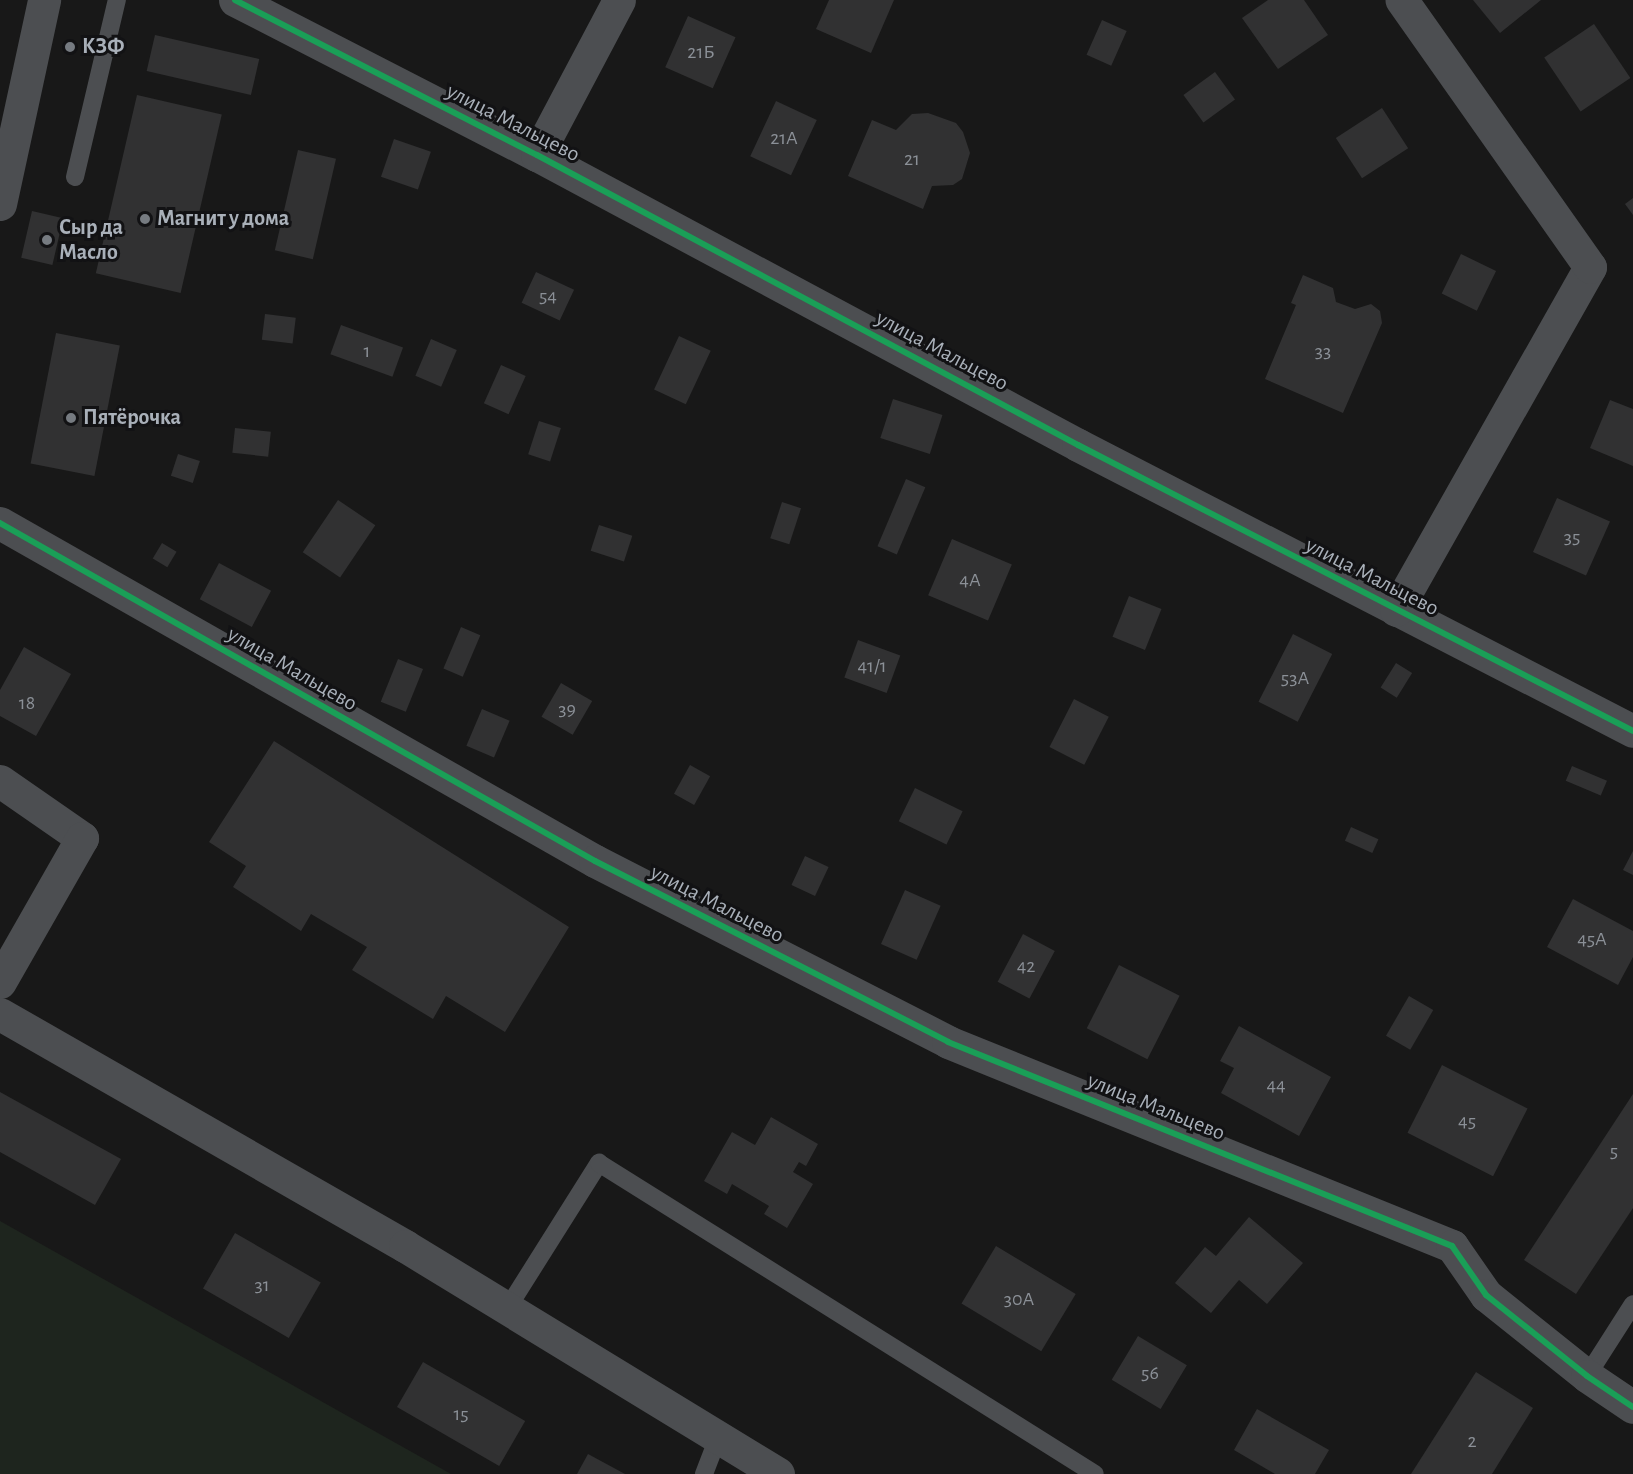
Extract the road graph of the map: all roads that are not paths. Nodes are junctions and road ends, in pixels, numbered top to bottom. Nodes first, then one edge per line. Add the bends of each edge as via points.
1 (44, 0) edge
2 (117, 0) edge
3 (235, 0) edge
4 (618, 0) edge
5 (1402, 0) edge
6 (537, 155) junction
7 (75, 177) dead end
8 (0, 204) edge
9 (0, 523) edge
10 (1396, 610) junction
11 (1633, 731) edge
12 (0, 781) edge
13 (0, 982) edge
14 (0, 1014) edge
15 (1633, 1304) edge
16 (507, 1309) junction
17 (1587, 1376) junction
18 (1633, 1407) edge
19 (718, 1437) junction
20 (704, 1474) edge
21 (778, 1474) edge
22 (1095, 1474) edge

1 - 8 street
2 - 7 lane
3 - 6 street, улица Мальцево
4 - 6 street
5 - 10 street via 1590,267
6 - 10 street, улица Мальцево
9 - 17 street, улица Мальцево via 595,861 948,1042 1452,1246 1486,1295
10 - 11 street, улица Мальцево
12 - 13 street via 82,838
14 - 16 street via 405,1246
15 - 17 lane
16 - 19 street
16 - 22 lane via 599,1163
17 - 18 street
19 - 20 lane
19 - 21 street

